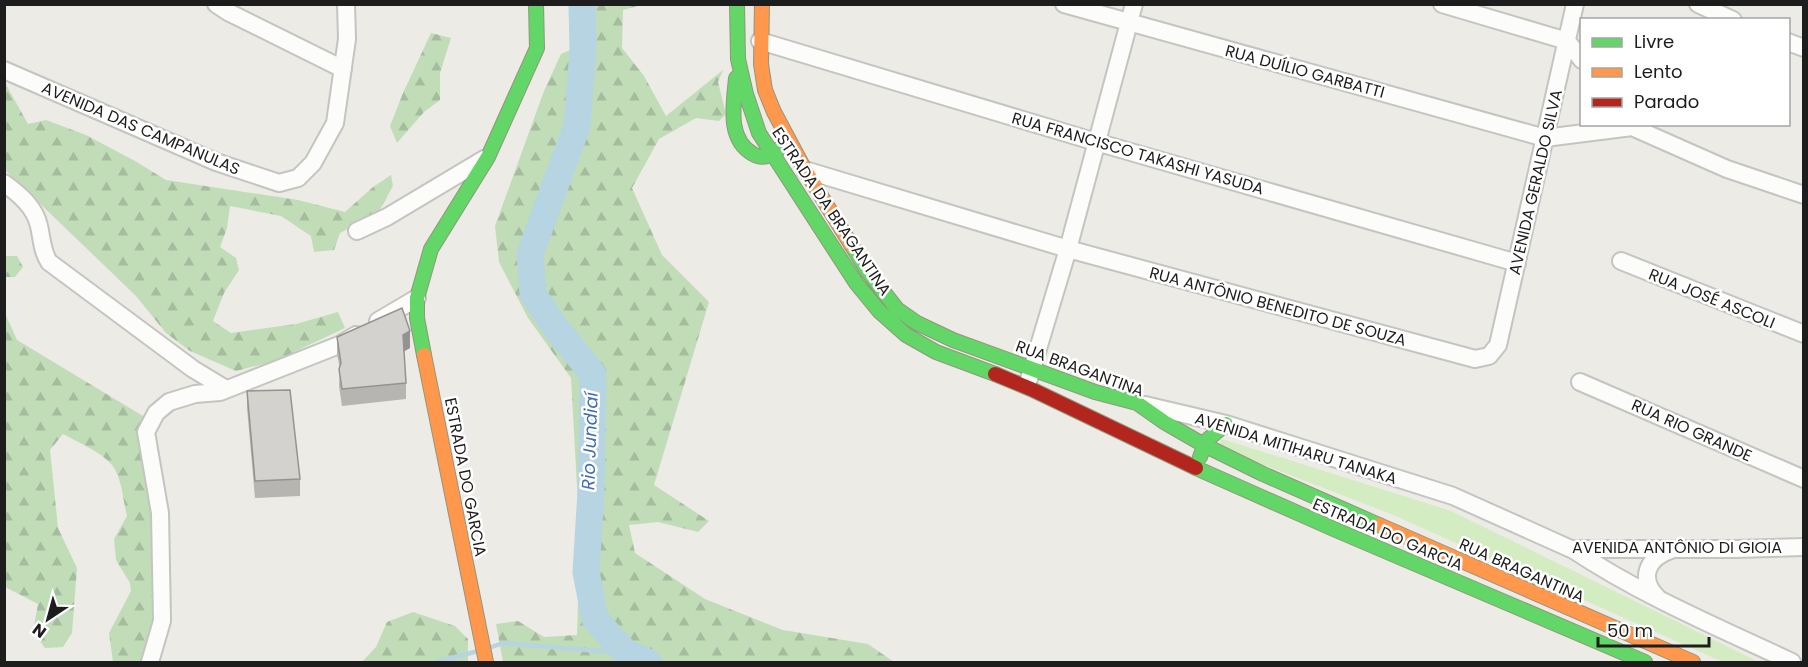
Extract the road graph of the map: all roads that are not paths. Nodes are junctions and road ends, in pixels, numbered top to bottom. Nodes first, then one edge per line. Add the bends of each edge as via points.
1 (216, 4) edge
2 (346, 4) edge
3 (536, 4) edge
4 (737, 4) edge
5 (762, 4) edge
6 (1064, 4) edge
7 (1134, 4) edge
8 (1442, 4) edge
9 (1575, 4) edge
10 (1698, 4) edge
11 (1729, 18) edge
12 (1129, 23) junction
13 (760, 41) junction
14 (1567, 41) junction
15 (738, 58) junction
16 (1580, 59) edge
17 (343, 69) junction
18 (4, 70) edge
19 (1631, 126) edge
20 (1545, 138) junction
21 (788, 139) junction
22 (1096, 142) junction
23 (773, 156) junction
24 (488, 157) junction
25 (805, 170) junction
26 (4, 183) edge
27 (1803, 195) edge
28 (803, 203) junction
29 (826, 205) junction
30 (357, 231) dead end
31 (1068, 249) junction
32 (1621, 261) dead end
33 (1517, 263) junction
34 (417, 298) junction
35 (1803, 334) edge
36 (1489, 356) joint
37 (1032, 369) junction
38 (1580, 381) dead end
39 (1027, 387) junction
40 (226, 389) junction
41 (1137, 403) junction
42 (1164, 422) junction
43 (1226, 424) junction
44 (1120, 433) joint
45 (1136, 439) junction
46 (1204, 445) junction
47 (1200, 469) junction
48 (1803, 479) edge
49 (1453, 496) joint
50 (1803, 547) edge
51 (1571, 549) junction
52 (1671, 549) junction
53 (1661, 601) junction
54 (150, 663) edge
55 (486, 663) edge
56 (1645, 663) edge
57 (1693, 663) edge
58 (1792, 663) edge

1 - 17 street
2 - 17 street
3 - 24 main road, ESTRADA DO GARCIA via 537,48
4 - 15 main road, ESTRADA DA BRAGANTINA
5 - 13 main road, RUA BRAGANTINA
6 - 12 street, RUA DUÍLIO GARBATTI
7 - 12 street
8 - 14 street
9 - 14 street, AVENIDA GERALDO SILVA
10 - 11 street
12 - 20 street, RUA DUÍLIO GARBATTI
12 - 22 street
13 - 21 main road, RUA BRAGANTINA via 765,90
13 - 22 street, RUA FRANCISCO TAKASHI YASUDA
14 - 16 street
14 - 20 street, AVENIDA GERALDO SILVA
15 - 23 main road, ESTRADA DA BRAGANTINA via 759,133
15 - 23 main road via 735,130 744,149 761,158
17 - 18 street, AVENIDA DAS CAMPANULAS via 335,123 314,163 298,178 279,183 216,162
19 - 20 street
19 - 27 street via 1727,169
20 - 33 street, AVENIDA GERALDO SILVA
21 - 23 main road
21 - 25 main road, RUA BRAGANTINA
22 - 31 street
22 - 33 street, RUA FRANCISCO TAKASHI YASUDA
23 - 28 main road, ESTRADA DA BRAGANTINA
24 - 30 street
24 - 34 main road, ESTRADA DO GARCIA via 431,249
25 - 29 main road, RUA BRAGANTINA
25 - 31 street, RUA ANTÔNIO BENEDITO DE SOUZA
26 - 40 street via 35,215 49,262
28 - 29 main road via 815,201
28 - 39 main road, ESTRADA DA BRAGANTINA via 872,305 907,336
29 - 37 main road, RUA BRAGANTINA via 868,272 897,309 935,333
31 - 36 street, RUA ANTÔNIO BENEDITO DE SOUZA via 1475,359
31 - 37 street
32 - 35 street, RUA JOSÉ ASCOLI
33 - 36 street, AVENIDA GERALDO SILVA via 1497,345
34 - 40 street via 339,345
34 - 55 main road, ESTRADA DO GARCIA via 417,318
37 - 39 street
37 - 41 main road, RUA BRAGANTINA
38 - 48 street, RUA RIO GRANDE
39 - 44 main road, ESTRADA DA BRAGANTINA
40 - 54 street via 169,402 156,413 146,432 160,513 163,581 162,621
41 - 42 main road, RUA BRAGANTINA
41 - 43 street, AVENIDA MITIHARU TANAKA
42 - 45 main road
42 - 46 main road, RUA BRAGANTINA
43 - 46 main road
43 - 49 street, AVENIDA MITIHARU TANAKA
44 - 45 main road, ESTRADA DO GARCIA
45 - 47 main road, ESTRADA DO GARCIA
46 - 47 main road
46 - 57 main road, RUA BRAGANTINA
47 - 56 main road, ESTRADA DO GARCIA
49 - 51 street, AVENIDA ANTÔNIO DI GIOIA
50 - 52 street, AVENIDA ANTÔNIO DI GIOIA
51 - 52 street, AVENIDA ANTÔNIO DI GIOIA
51 - 53 street
52 - 53 street via 1658,554 1647,578 1651,591
53 - 58 street

